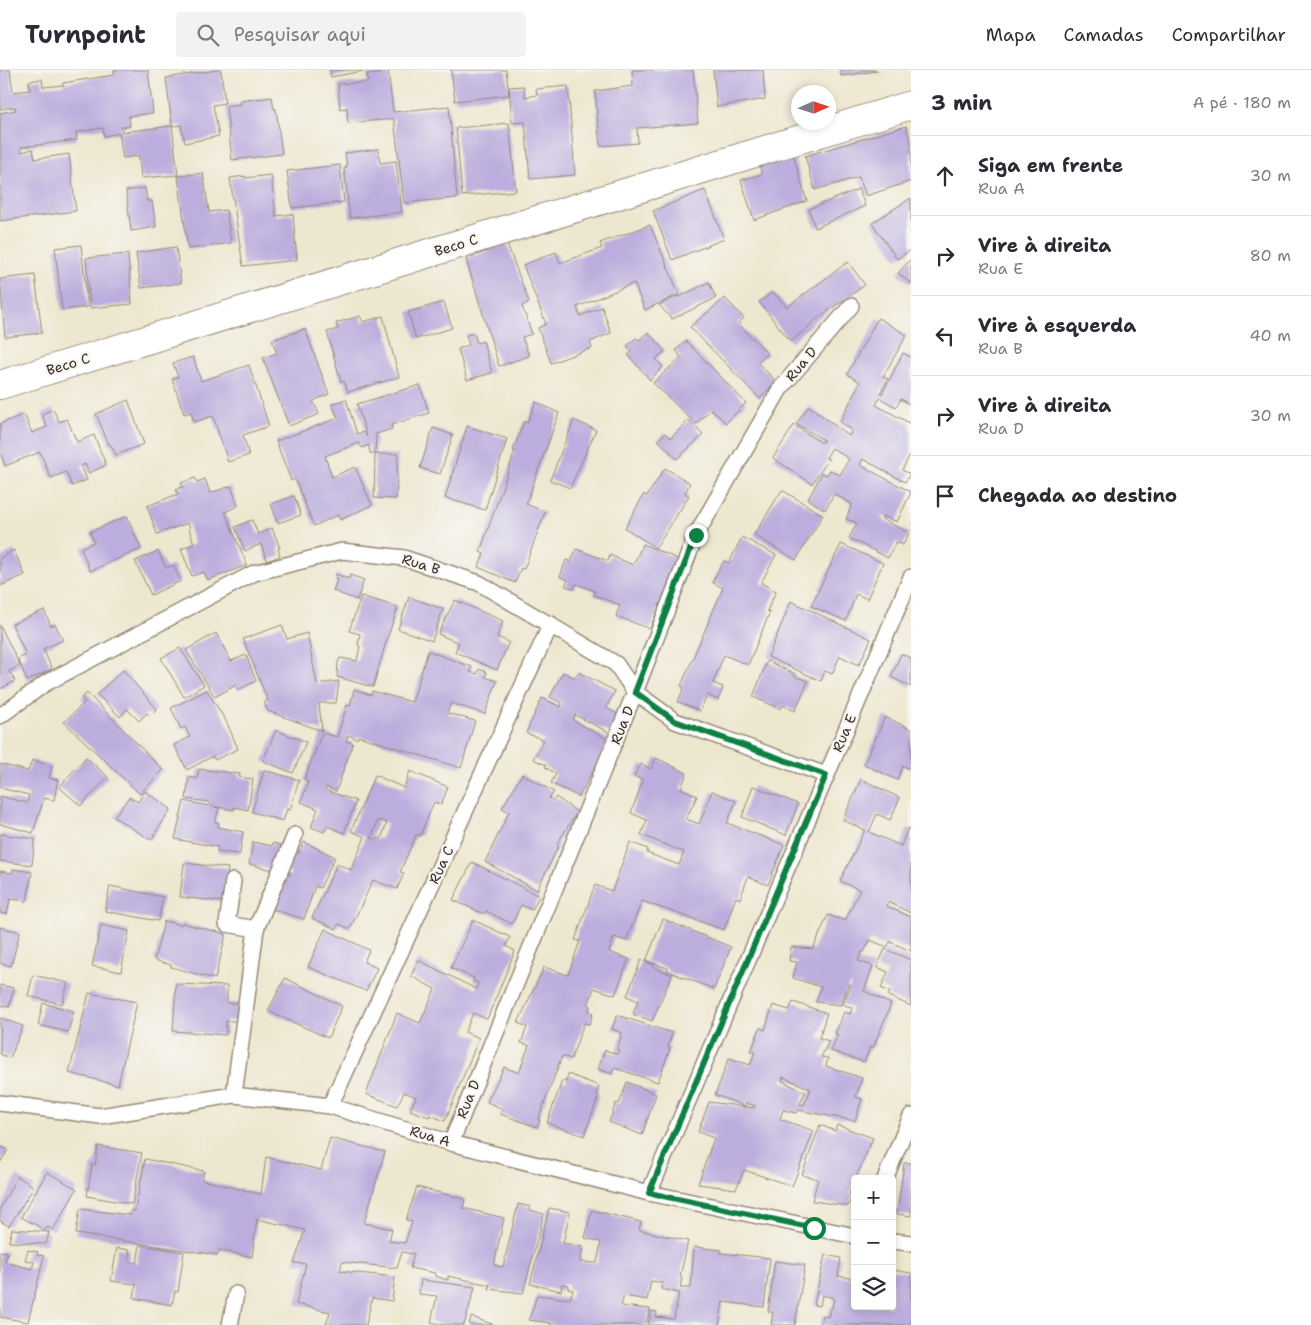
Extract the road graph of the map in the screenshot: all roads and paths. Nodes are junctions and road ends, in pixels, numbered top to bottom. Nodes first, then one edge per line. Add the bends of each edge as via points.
1 (911, 105) edge
2 (851, 306) dead end
3 (0, 385) edge
4 (911, 577) edge
5 (551, 624) junction
6 (635, 692) junction
7 (0, 716) edge
8 (826, 775) junction
9 (295, 835) dead end
10 (232, 881) dead end
11 (256, 929) junction
12 (234, 1095) junction
13 (0, 1103) edge
14 (330, 1106) junction
15 (911, 1116) edge
16 (451, 1143) junction
17 (887, 1175) edge
18 (649, 1193) junction
19 (851, 1235) edge
20 (896, 1241) edge
21 (911, 1242) edge
22 (236, 1294) dead end
23 (230, 1325) edge

1 - 3 street, Beco C
2 - 6 lane, Rua D via 780,389 696,535
4 - 8 lane, Rua E
5 - 6 lane, Rua B via 616,664
5 - 7 lane, Rua B via 479,583 404,558 342,551 254,573 46,683
5 - 14 lane, Rua C
6 - 8 lane, Rua B via 675,721
6 - 16 lane, Rua D
8 - 18 lane, Rua E
9 - 11 lane
10 - 11 lane via 227,924
11 - 12 lane
12 - 13 lane, Rua A via 100,1116
12 - 14 lane, Rua A
14 - 16 lane, Rua A
15 - 17 lane
16 - 18 lane, Rua A
18 - 19 lane, Rua A
20 - 21 lane
22 - 23 lane

